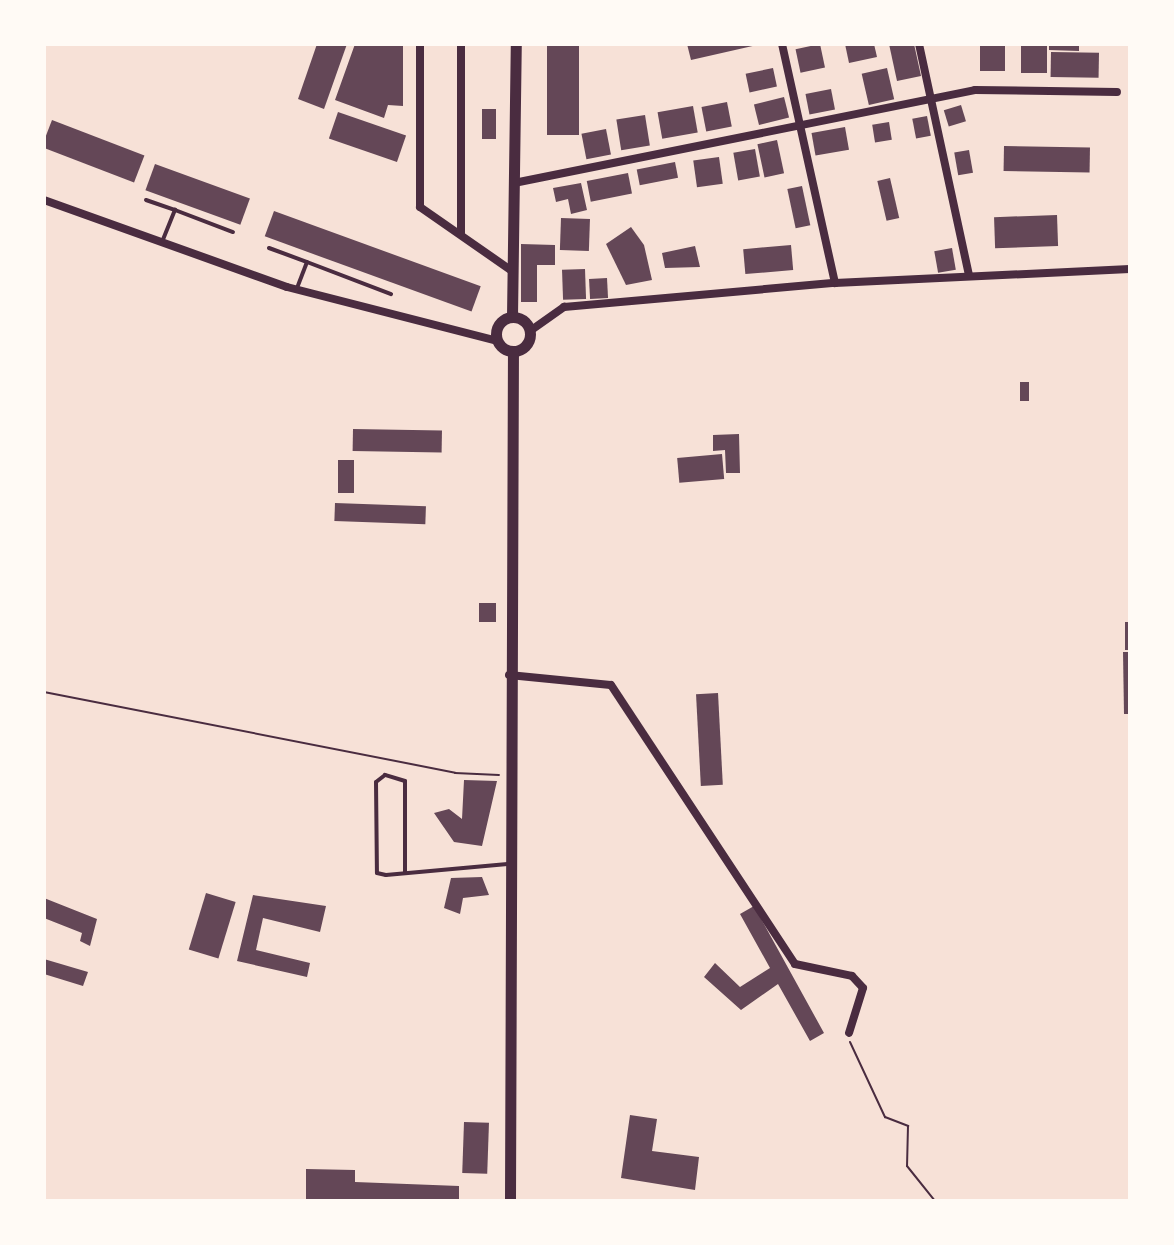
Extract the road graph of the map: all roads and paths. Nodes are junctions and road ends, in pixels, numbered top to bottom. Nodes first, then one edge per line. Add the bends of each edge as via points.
1 (420, 44) edge
2 (461, 44) edge
3 (516, 44) edge
4 (782, 44) edge
5 (919, 44) edge
6 (1117, 92) dead end
7 (931, 99) junction
8 (800, 126) junction
9 (514, 183) junction
10 (44, 200) edge
11 (146, 200) dead end
12 (175, 210) junction
13 (233, 232) dead end
14 (461, 233) junction
15 (161, 244) junction
16 (269, 248) dead end
17 (307, 262) junction
18 (1130, 269) edge
19 (512, 271) junction
20 (969, 276) junction
21 (835, 283) junction
22 (296, 290) junction
23 (391, 294) dead end
24 (512, 316) junction
25 (530, 331) junction
26 (497, 341) junction
27 (513, 351) junction
28 (509, 675) junction
29 (44, 692) edge
30 (513, 776) junction
31 (512, 863) junction
32 (405, 873) junction
33 (849, 1033) joint
34 (510, 1201) edge
35 (935, 1201) edge

1 - 14 street via 420,207
2 - 14 street
3 - 9 main road
4 - 8 street
5 - 7 street
6 - 7 street via 975,90
7 - 8 street
7 - 20 street
8 - 9 street
8 - 21 street
9 - 19 main road
10 - 15 street
11 - 12 lane
12 - 13 lane
12 - 15 lane
14 - 19 street
15 - 22 street
16 - 17 lane
17 - 22 lane
17 - 23 lane
18 - 20 street
19 - 24 main road
20 - 21 street
21 - 25 street via 564,307
22 - 26 street
24 - 25 main road
24 - 26 main road via 498,325
25 - 27 main road via 526,345
26 - 27 main road
27 - 28 main road
28 - 30 main road
28 - 33 street via 611,685 795,964 852,976 863,988
29 - 30 path via 455,773
30 - 31 main road
31 - 32 lane
31 - 34 main road
32 - 32 lane via 405,781 385,775 376,782 376,871
33 - 35 path via 871,1095 885,1117 908,1126 907,1166

